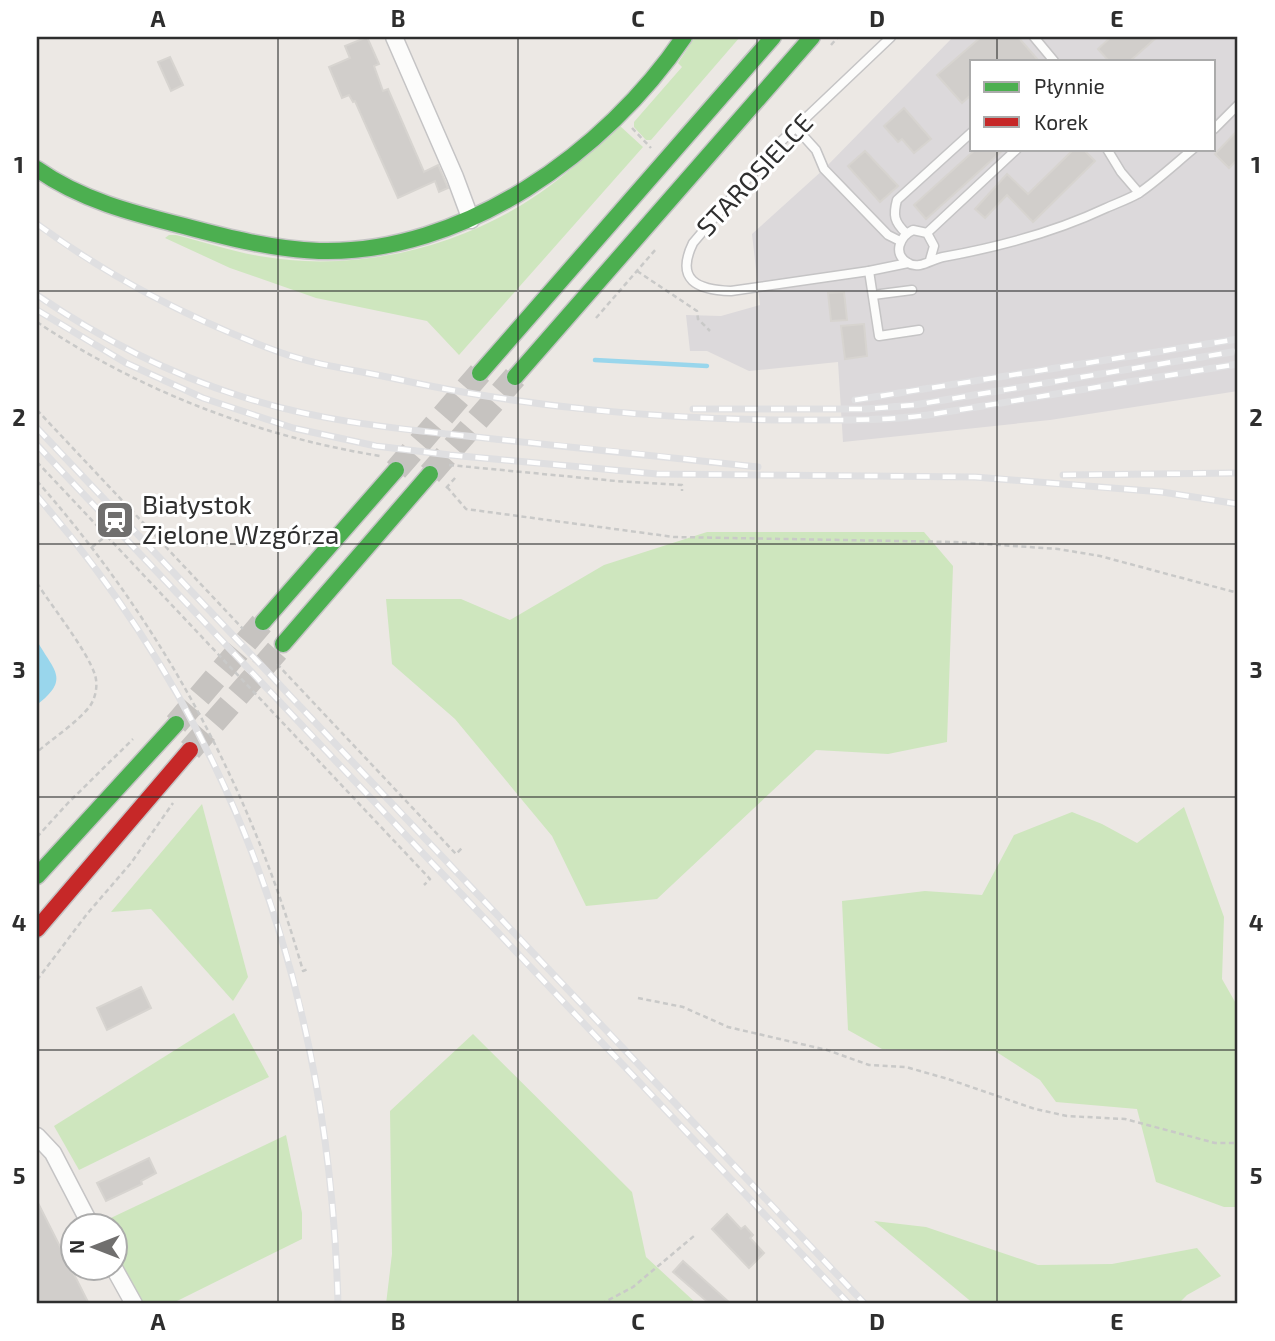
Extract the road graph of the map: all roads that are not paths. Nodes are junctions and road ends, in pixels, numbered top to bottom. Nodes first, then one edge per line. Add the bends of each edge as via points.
1 (394, 37) edge
2 (684, 37) edge
3 (773, 37) edge
4 (813, 37) edge
5 (891, 37) edge
6 (1034, 37) edge
7 (1053, 60) edge
8 (1238, 105) edge
9 (1216, 127) edge
10 (797, 129) junction
11 (970, 134) edge
12 (1016, 150) edge
13 (1108, 150) edge
14 (1192, 150) edge
15 (37, 169) edge
16 (1139, 193) junction
17 (471, 220) junction
18 (927, 233) junction
19 (903, 237) junction
20 (930, 260) junction
21 (908, 263) junction
22 (869, 271) junction
23 (912, 290) dead end
24 (873, 295) junction
25 (919, 330) dead end
26 (480, 373) tunnel mouth
27 (515, 377) tunnel mouth
28 (396, 470) tunnel mouth
29 (430, 474) tunnel mouth
30 (263, 622) tunnel mouth
31 (283, 644) tunnel mouth
32 (176, 724) tunnel mouth
33 (190, 750) tunnel mouth
34 (37, 876) edge
35 (38, 929) edge
36 (37, 1136) edge
37 (84, 1212) edge
38 (122, 1282) edge
39 (134, 1304) edge

1 - 17 street
2 - 17 main road via 645,88 578,150 518,195
3 - 26 main road
4 - 27 main road
5 - 10 lane, STAROSIELCE
6 - 7 lane
8 - 9 lane
10 - 19 lane via 816,150 824,169 888,235
10 - 22 lane, STAROSIELCE via 754,170 693,243 685,269 693,283 708,290 731,291
11 - 19 lane via 897,200 893,213
12 - 18 lane
13 - 16 lane
14 - 16 lane
15 - 17 main road via 67,189 117,208 276,248 349,251 393,245
16 - 20 lane via 1069,225 992,248
18 - 19 lane via 920,230
18 - 20 lane via 934,246
19 - 21 lane via 900,253
20 - 21 lane via 920,265
21 - 22 lane
22 - 24 lane
23 - 24 lane
24 - 25 lane via 879,336
28 - 30 main road
29 - 31 main road
32 - 34 main road
33 - 35 main road
36 - 37 street via 53,1153
38 - 39 street

